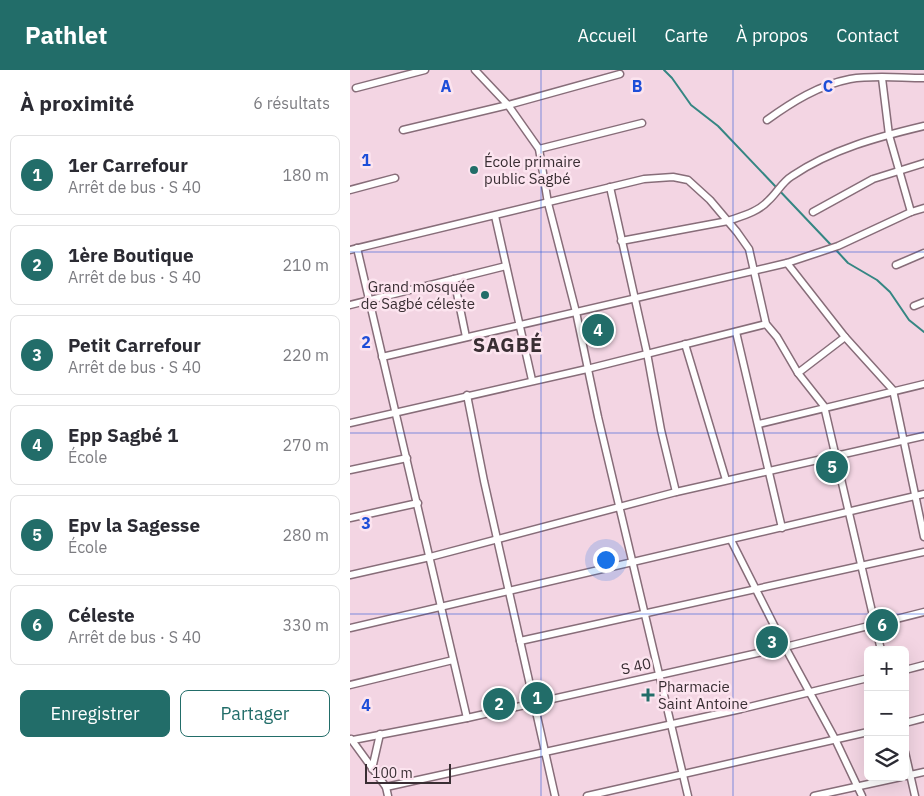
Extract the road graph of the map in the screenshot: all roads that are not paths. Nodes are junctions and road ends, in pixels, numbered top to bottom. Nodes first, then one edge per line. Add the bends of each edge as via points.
1 (425, 70) edge
2 (475, 70) edge
3 (620, 74) dead end
4 (882, 78) junction
5 (924, 78) edge
6 (356, 88) dead end
7 (508, 105) junction
8 (767, 120) dead end
9 (642, 123) dead end
10 (924, 126) edge
11 (402, 130) dead end
12 (889, 135) junction
13 (539, 148) junction
14 (924, 163) edge
15 (899, 170) junction
16 (395, 178) dead end
17 (610, 187) junction
18 (350, 190) edge
19 (548, 203) junction
20 (924, 208) edge
21 (814, 212) dead end
22 (911, 212) junction
23 (495, 216) junction
24 (728, 221) junction
25 (621, 241) junction
26 (354, 249) edge
27 (924, 253) edge
28 (788, 263) junction
29 (896, 265) dead end
30 (506, 266) junction
31 (753, 271) junction
32 (454, 279) junction
33 (635, 300) junction
34 (369, 301) junction
35 (924, 302) edge
36 (350, 305) edge
37 (914, 306) dead end
38 (576, 312) junction
39 (520, 324) junction
40 (766, 324) junction
41 (736, 332) junction
42 (466, 337) junction
43 (845, 337) junction
44 (685, 344) junction
45 (647, 353) junction
46 (382, 357) junction
47 (587, 369) junction
48 (798, 373) junction
49 (532, 380) junction
50 (924, 384) edge
51 (893, 390) junction
52 (467, 395) junction
53 (824, 406) junction
54 (396, 413) junction
55 (350, 423) edge
56 (759, 424) junction
57 (924, 436) edge
58 (903, 441) junction
59 (836, 457) junction
60 (407, 458) junction
61 (350, 470) edge
62 (769, 471) junction
63 (726, 480) junction
64 (676, 492) junction
65 (924, 494) edge
66 (916, 496) junction
67 (418, 503) junction
68 (620, 508) junction
69 (850, 511) junction
70 (350, 518) edge
71 (782, 528) junction
72 (924, 537) edge
73 (498, 538) junction
74 (731, 540) junction
75 (924, 552) edge
76 (430, 556) junction
77 (633, 564) junction
78 (861, 566) junction
79 (350, 575) edge
80 (756, 589) junction
81 (509, 590) junction
82 (441, 607) junction
83 (924, 612) edge
84 (644, 613) junction
85 (875, 624) junction
86 (350, 628) edge
87 (520, 641) junction
88 (785, 646) junction
89 (880, 646) edge
90 (454, 660) junction
91 (924, 666) edge
92 (909, 669) edge
93 (659, 673) junction
94 (864, 679) edge
95 (350, 684) edge
96 (809, 691) junction
97 (534, 703) junction
98 (467, 718) junction
99 (924, 718) edge
100 (909, 722) edge
101 (672, 725) junction
102 (864, 733) edge
103 (380, 734) junction
104 (351, 739) edge
105 (835, 739) junction
106 (545, 753) junction
107 (372, 769) junction
108 (924, 772) edge
109 (682, 775) junction
110 (909, 776) edge
111 (909, 779) edge
112 (882, 781) edge
113 (858, 786) junction
114 (386, 787) junction
115 (388, 796) edge
116 (555, 796) edge
117 (587, 796) edge
118 (688, 796) edge
119 (814, 796) edge
120 (862, 796) edge
121 (915, 796) edge

1 - 6 street
2 - 7 street
3 - 7 street
4 - 5 street
4 - 8 street via 850,79 820,89 791,103
4 - 12 street
7 - 11 street
7 - 13 street
9 - 13 street
10 - 12 street
12 - 15 street
12 - 24 street via 856,143 807,168 786,181 762,206
13 - 19 street
14 - 15 street
15 - 21 street via 852,190
15 - 22 street
16 - 18 street
17 - 19 street
17 - 24 street via 644,179 688,180
17 - 25 street
19 - 23 street
19 - 38 street
20 - 22 street
22 - 28 street via 831,248
23 - 26 street
23 - 30 street
24 - 25 street
24 - 31 street via 749,250
25 - 33 street
26 - 34 street
27 - 29 street
28 - 31 street
28 - 43 street
30 - 32 street
30 - 39 street
31 - 33 street
31 - 40 street
32 - 34 street
32 - 42 street
33 - 38 street
33 - 45 street
34 - 36 street
34 - 46 street
35 - 37 street
38 - 39 street
38 - 47 street
39 - 42 street
39 - 49 street
40 - 41 street
40 - 48 street
41 - 44 street
41 - 56 street
42 - 46 street
43 - 48 street
43 - 51 street
44 - 45 street
44 - 63 street
45 - 47 street
45 - 64 street
46 - 54 street
47 - 49 street
47 - 68 street
48 - 53 street
49 - 52 street
50 - 51 street
51 - 53 street
51 - 58 street
52 - 54 street
52 - 73 street
53 - 56 street
53 - 59 street
54 - 55 street
54 - 60 street
56 - 62 street
57 - 58 street
58 - 59 street
58 - 66 street
59 - 62 street
59 - 69 street
60 - 61 street
60 - 67 street
62 - 63 street
62 - 71 street
63 - 64 street
64 - 68 street
65 - 66 street
66 - 69 street
66 - 72 street
67 - 70 street
67 - 76 street
68 - 73 street
68 - 77 street
69 - 71 street
69 - 78 street
71 - 74 street
73 - 76 street
73 - 81 street
74 - 77 street
74 - 80 street
75 - 78 street
76 - 79 street
76 - 82 street
77 - 81 street
77 - 84 street
78 - 80 street
78 - 85 street
80 - 84 street
80 - 88 street
81 - 82 street
81 - 87 street
82 - 86 street
82 - 90 street
83 - 85 street, S 40
84 - 87 street
84 - 93 street
85 - 88 street, S 40
85 - 89 street
87 - 97 street
88 - 93 street, S 40
88 - 96 street
90 - 95 street
90 - 98 street
91 - 92 street
93 - 97 street, S 40
93 - 101 street
94 - 96 street
96 - 101 street
96 - 105 street
97 - 98 street, S 40
97 - 106 street
98 - 103 street, S 40
99 - 100 street
101 - 106 street
101 - 109 street
102 - 105 street
103 - 104 street, S 40
103 - 107 street
104 - 107 street
105 - 109 street
105 - 113 street
106 - 114 street
106 - 116 street
107 - 114 street
108 - 110 street
109 - 117 street
109 - 118 street
111 - 121 street
112 - 113 street
113 - 119 street
113 - 120 street
114 - 115 street

